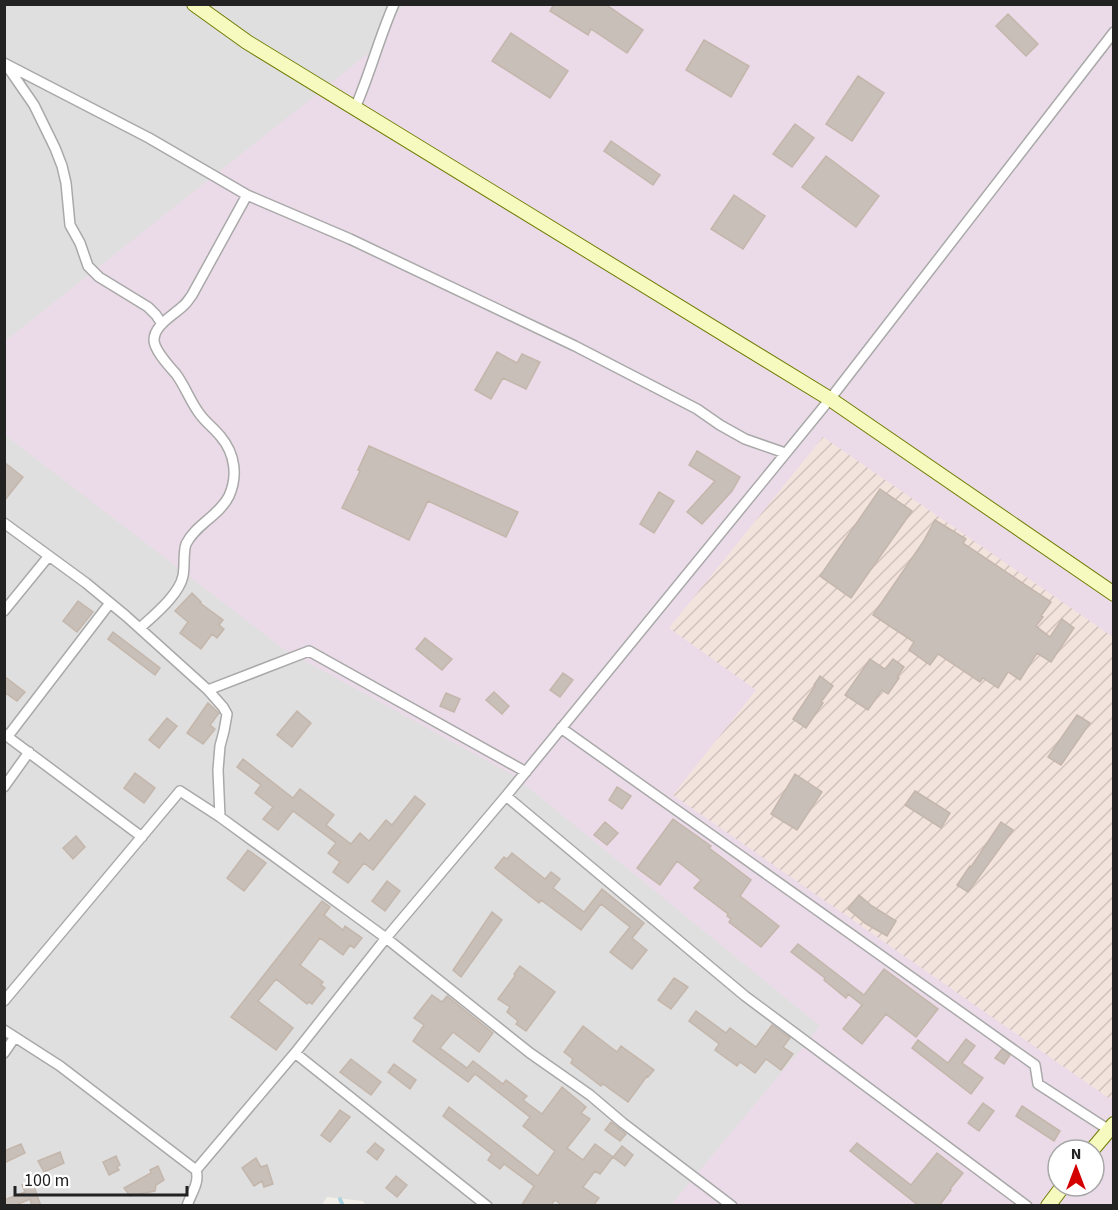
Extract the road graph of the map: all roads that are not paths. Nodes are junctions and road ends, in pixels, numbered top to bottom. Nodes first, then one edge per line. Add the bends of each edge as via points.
1 (194, 4) edge
2 (394, 4) edge
3 (1113, 32) edge
4 (5, 64) edge
5 (355, 108) junction
6 (247, 195) junction
7 (162, 324) junction
8 (830, 399) junction
9 (785, 453) junction
10 (4, 523) edge
11 (48, 557) junction
12 (1113, 594) edge
13 (110, 603) junction
14 (4, 611) edge
15 (140, 628) junction
16 (208, 690) junction
17 (561, 728) junction
18 (6, 735) edge
19 (29, 752) junction
20 (526, 772) junction
21 (4, 787) edge
22 (506, 796) junction
23 (220, 817) junction
24 (141, 837) junction
25 (386, 938) junction
26 (4, 1001) edge
27 (4, 1030) edge
28 (15, 1037) junction
29 (4, 1053) edge
30 (295, 1053) junction
31 (1111, 1127) edge
32 (196, 1170) junction
33 (187, 1206) edge
34 (487, 1206) edge
35 (732, 1206) edge
36 (1027, 1206) edge

1 - 5 street via 247,42
2 - 5 street
3 - 8 street
4 - 6 street via 149,138
4 - 7 street via 34,105 55,148 66,183 70,225 88,266 148,307
5 - 8 street
6 - 7 street via 192,296
6 - 9 street via 350,239 575,346 745,438
7 - 15 street via 156,333 155,347 198,412 229,449 235,473 228,497 186,544 183,579
8 - 9 street
8 - 12 street
9 - 17 street
10 - 11 street
11 - 13 street
11 - 14 street
13 - 15 street
13 - 18 street
15 - 16 street
16 - 20 street via 309,651
16 - 23 street via 227,714 218,770
17 - 20 street
17 - 31 street via 1035,1065 1038,1084
18 - 19 street
19 - 21 street
19 - 24 street
20 - 22 street
22 - 25 street
22 - 36 street via 745,996
23 - 24 street via 180,791
23 - 25 street
24 - 26 street
25 - 30 street
25 - 35 street
27 - 28 street
28 - 29 street
28 - 32 street via 60,1066
30 - 32 street
30 - 34 street
32 - 33 street via 197,1184

